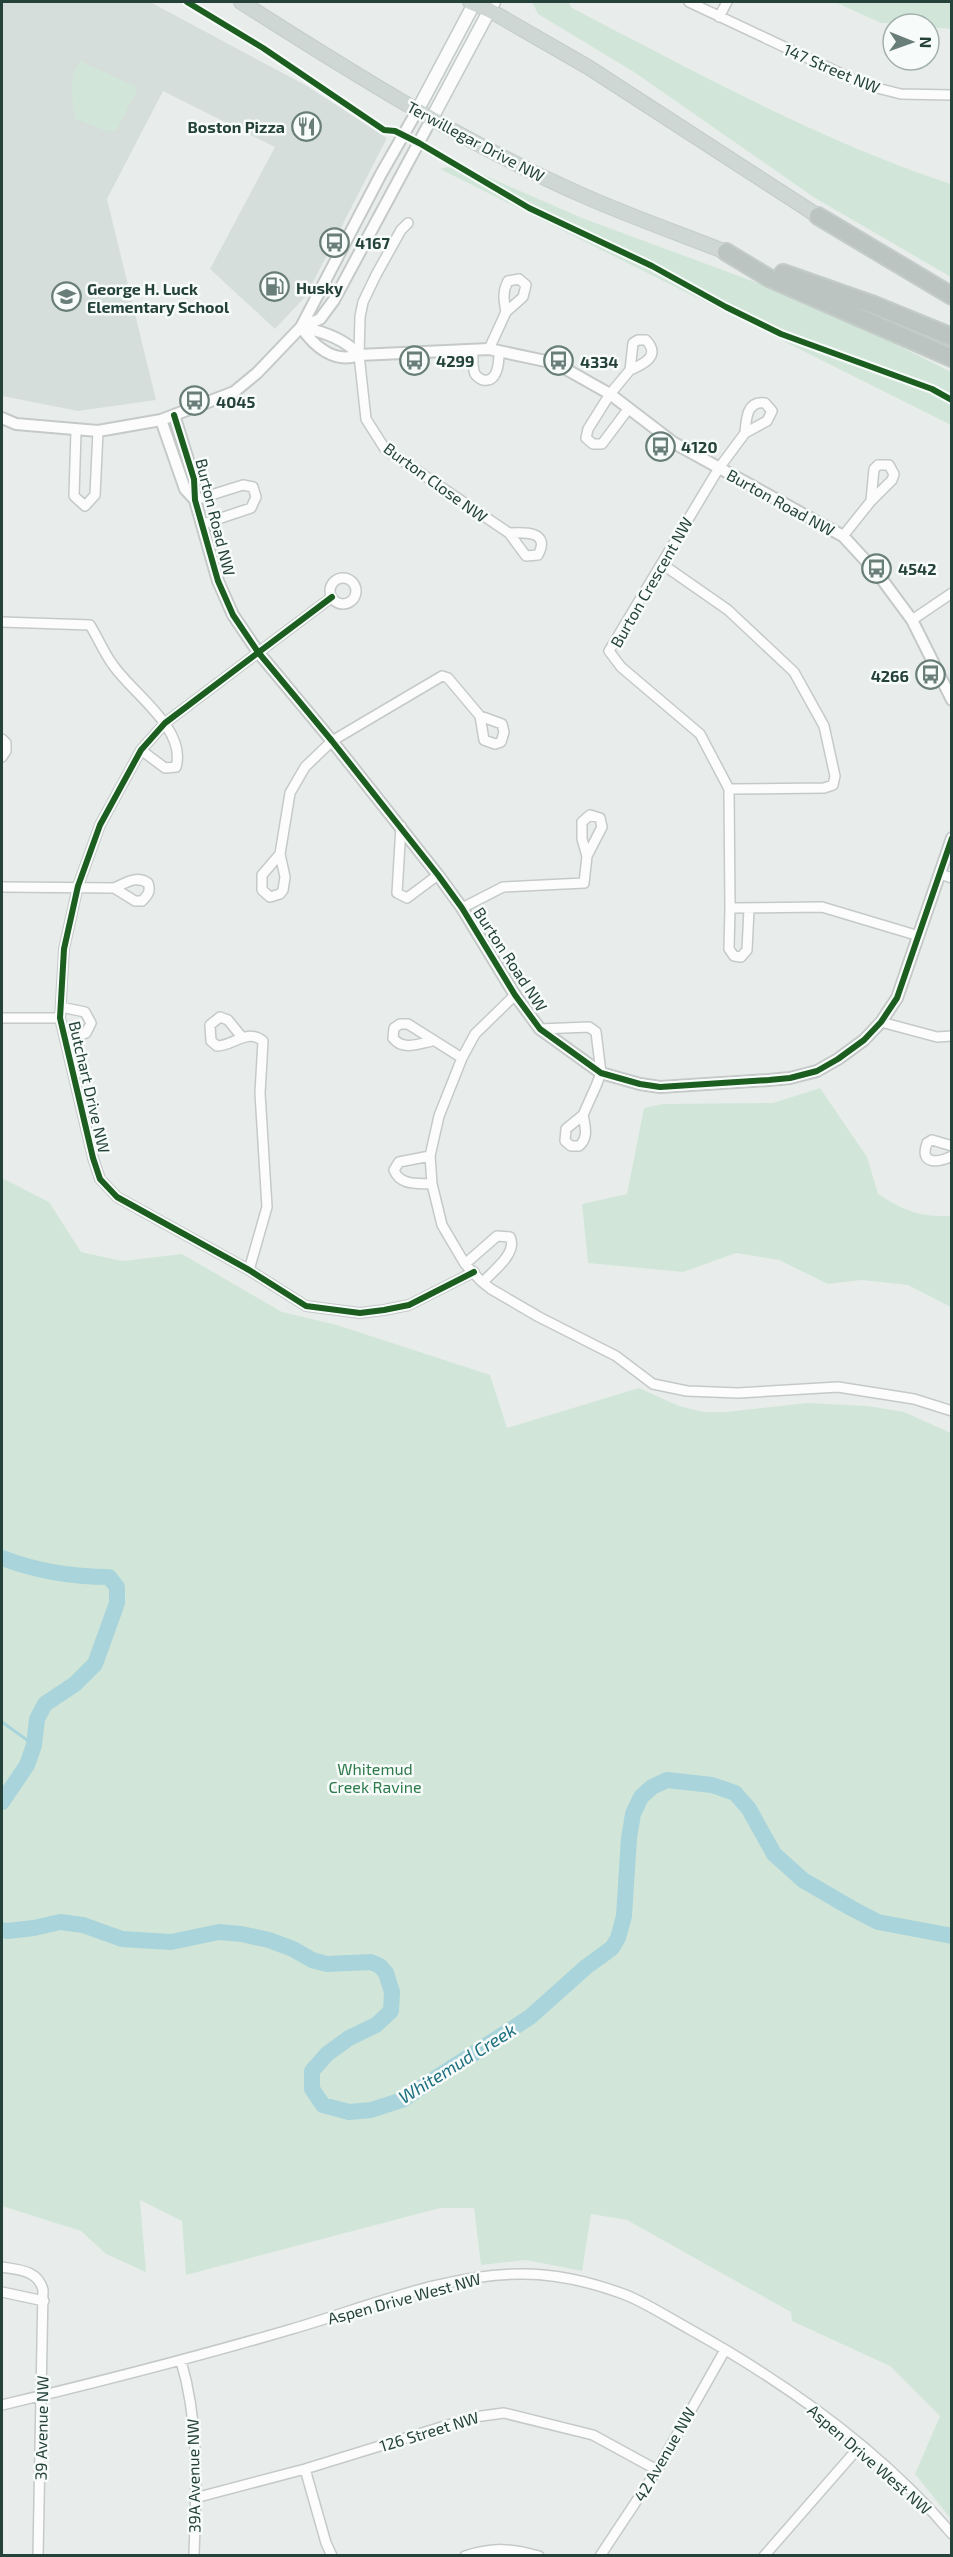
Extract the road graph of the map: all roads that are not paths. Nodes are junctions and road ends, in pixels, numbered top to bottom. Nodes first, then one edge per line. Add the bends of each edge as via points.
1 (241, 2) edge
2 (473, 2) edge
3 (689, 2) edge
4 (727, 2) edge
5 (492, 6) edge
6 (719, 17) junction
7 (951, 95) edge
8 (417, 111) junction
9 (432, 118) junction
10 (364, 209) junction
11 (818, 216) joint
12 (378, 217) junction
13 (408, 223) dead end
14 (726, 252) junction
15 (951, 296) edge
16 (506, 312) dead end
17 (301, 327) junction
18 (951, 337) edge
19 (473, 350) junction
20 (494, 350) junction
21 (358, 355) junction
22 (951, 358) edge
23 (630, 370) dead end
24 (610, 394) junction
25 (629, 408) junction
26 (174, 415) junction
27 (2, 418) edge
28 (161, 420) junction
29 (76, 431) junction
30 (98, 431) junction
31 (745, 433) dead end
32 (718, 468) junction
33 (195, 500) junction
34 (871, 501) dead end
35 (203, 524) junction
36 (509, 532) dead end
37 (843, 536) junction
38 (662, 564) junction
39 (951, 593) edge
40 (332, 597) dead end
41 (912, 620) junction
42 (2, 622) edge
43 (258, 652) junction
44 (951, 700) edge
45 (480, 716) dead end
46 (165, 723) junction
47 (2, 740) edge
48 (332, 741) junction
49 (141, 750) junction
50 (2, 757) edge
51 (729, 789) junction
52 (401, 826) junction
53 (951, 838) edge
54 (280, 854) dead end
55 (587, 856) dead end
56 (940, 874) junction
57 (438, 875) junction
58 (951, 878) edge
59 (78, 886) junction
60 (2, 887) edge
61 (114, 888) dead end
62 (462, 908) junction
63 (730, 908) junction
64 (749, 909) junction
65 (919, 936) junction
66 (515, 995) junction
67 (61, 1007) junction
68 (2, 1018) edge
69 (60, 1018) junction
70 (881, 1022) junction
71 (540, 1029) junction
72 (241, 1036) dead end
73 (951, 1036) edge
74 (65, 1040) junction
75 (432, 1041) dead end
76 (462, 1058) junction
77 (600, 1073) junction
78 (583, 1115) dead end
79 (951, 1146) edge
80 (430, 1156) junction
81 (951, 1156) edge
82 (432, 1184) junction
83 (465, 1264) junction
84 (249, 1270) junction
85 (474, 1272) junction
86 (483, 1282) junction
87 (951, 1411) edge
88 (2, 2266) edge
89 (2, 2292) edge
90 (44, 2301) junction
91 (725, 2350) junction
92 (181, 2361) junction
93 (42, 2396) junction
94 (2, 2406) edge
95 (860, 2446) junction
96 (305, 2469) junction
97 (657, 2470) junction
98 (195, 2498) junction
99 (951, 2534) edge
100 (38, 2556) edge
101 (194, 2556) edge
102 (332, 2556) edge
103 (465, 2556) edge
104 (539, 2556) edge
105 (600, 2556) edge
106 (764, 2556) edge

1 - 8 main road, Terwillegar Drive NW
2 - 5 main road
2 - 8 main road
3 - 6 street, 147 Street NW
4 - 6 street
5 - 9 main road
5 - 11 main road
6 - 7 street, 147 Street NW via 865,85 901,94
8 - 9 main road, Terwillegar Drive NW
8 - 10 street
9 - 12 street
9 - 14 main road, Terwillegar Drive NW via 583,195
10 - 12 street
10 - 17 street
11 - 15 highway
12 - 17 street via 334,300 320,319
13 - 21 street, Burton Close NW via 363,302
14 - 18 highway
14 - 22 highway via 769,278
16 - 20 street
17 - 21 street via 322,332 352,347
17 - 21 street, Burton Road NW via 313,344 331,354 349,358
17 - 26 street via 234,392
19 - 20 street, Burton Road NW
19 - 20 street via 475,374 486,380 496,374
19 - 21 street, Burton Road NW
20 - 24 street, Burton Road NW via 555,363
21 - 36 street, Burton Close NW via 366,419 385,449
23 - 24 street
24 - 25 street, Burton Road NW
24 - 25 street via 588,429 586,438 593,444 602,444
25 - 32 street, Burton Road NW via 675,443
26 - 28 street
26 - 33 street, Burton Road NW via 194,479
27 - 29 street via 16,424
28 - 30 street
28 - 33 street, Burton Road NW via 185,489
29 - 30 street
29 - 30 street via 74,496 85,506 95,495
31 - 32 street, Burton Road NW
32 - 37 street, Burton Road NW
32 - 38 street, Burton Crescent NW
33 - 35 street, Burton Road NW
33 - 35 street, Burton Road NW via 243,485 253,487 256,497 251,508
34 - 37 street, Burton Road NW
35 - 43 street, Burton Road NW via 218,581 233,615
37 - 41 street, Burton Road NW
38 - 51 street, Burton Crescent NW via 609,651 621,667 700,734
38 - 51 street via 728,610 794,672 824,726 835,776 833,785
39 - 41 street
40 - 43 street
41 - 44 street, Burton Road NW
42 - 46 street via 90,625 113,666
43 - 46 street, Butchart Drive NW
43 - 48 street, Burton Road NW
45 - 48 street via 442,676
46 - 49 street, Butchart Drive NW
46 - 49 street via 179,755 176,767 165,768
47 - 50 street via 6,751
48 - 52 street, Burton Road NW
48 - 54 street via 305,767 290,793
49 - 59 street, Butchart Drive NW via 100,825
51 - 63 street, Burton Crescent NW
52 - 57 street, Burton Road NW
52 - 57 street via 397,893 407,898
53 - 56 street, Burton Road NW
55 - 62 street, Burton Road NW via 584,883 503,887
56 - 58 street
56 - 65 street, Burton Road NW
57 - 62 street, Burton Road NW
59 - 60 street
59 - 61 street
59 - 67 street, Butchart Drive NW via 64,949
62 - 66 street, Burton Road NW
63 - 64 street
63 - 64 street, Burton Crescent NW via 729,949 734,956 741,957 747,950
64 - 65 street via 822,907
65 - 70 street, Burton Road NW via 897,998
66 - 71 street, Burton Road NW
66 - 76 street via 475,1034
67 - 69 street, Butchart Drive NW
67 - 74 street, Butchart Drive NW via 85,1012 91,1023 86,1033
68 - 69 street, Butchart Drive NW
69 - 74 street, Butchart Drive NW
70 - 73 street via 937,1037
70 - 77 street, Burton Road NW via 838,1059 817,1071 790,1078 660,1087
71 - 77 street, Burton Road NW
71 - 77 street, Burton Road NW via 593,1029 598,1036
72 - 84 street via 263,1041 260,1093 267,1207
74 - 84 street, Butchart Drive NW via 100,1179 117,1197
75 - 76 street
76 - 80 street via 439,1116
77 - 78 street, Burton Road NW
79 - 81 street via 932,1140 926,1148 933,1162
80 - 82 street
80 - 82 street via 399,1162 394,1170 402,1181
82 - 83 street via 442,1225
83 - 85 street
83 - 86 street via 497,1236 510,1237 512,1248 508,1255
84 - 85 street, Butchart Drive NW via 306,1305 360,1313 409,1305
85 - 86 street
86 - 87 street via 539,1317 616,1356 653,1384 687,1391 738,1393 838,1387 914,1399
88 - 90 street, 39 Avenue NW via 36,2277
89 - 90 street
90 - 93 street, 39 Avenue NW
91 - 92 street, Aspen Drive West NW via 614,2291 555,2277 510,2274 436,2286
91 - 95 street, Aspen Drive West NW via 797,2396
91 - 97 street, 42 Avenue NW
92 - 93 street, Aspen Drive West NW
92 - 98 street, 39A Avenue NW via 195,2432
93 - 94 street, Aspen Drive West NW
93 - 100 street, 39 Avenue NW
95 - 99 street, Aspen Drive West NW via 909,2488
95 - 106 street
96 - 97 street, 126 Street NW via 474,2417 504,2413 593,2434
96 - 98 street, 126 Street NW
96 - 102 street
97 - 105 street, 42 Avenue NW
98 - 101 street, 39A Avenue NW
103 - 104 street via 509,2548

